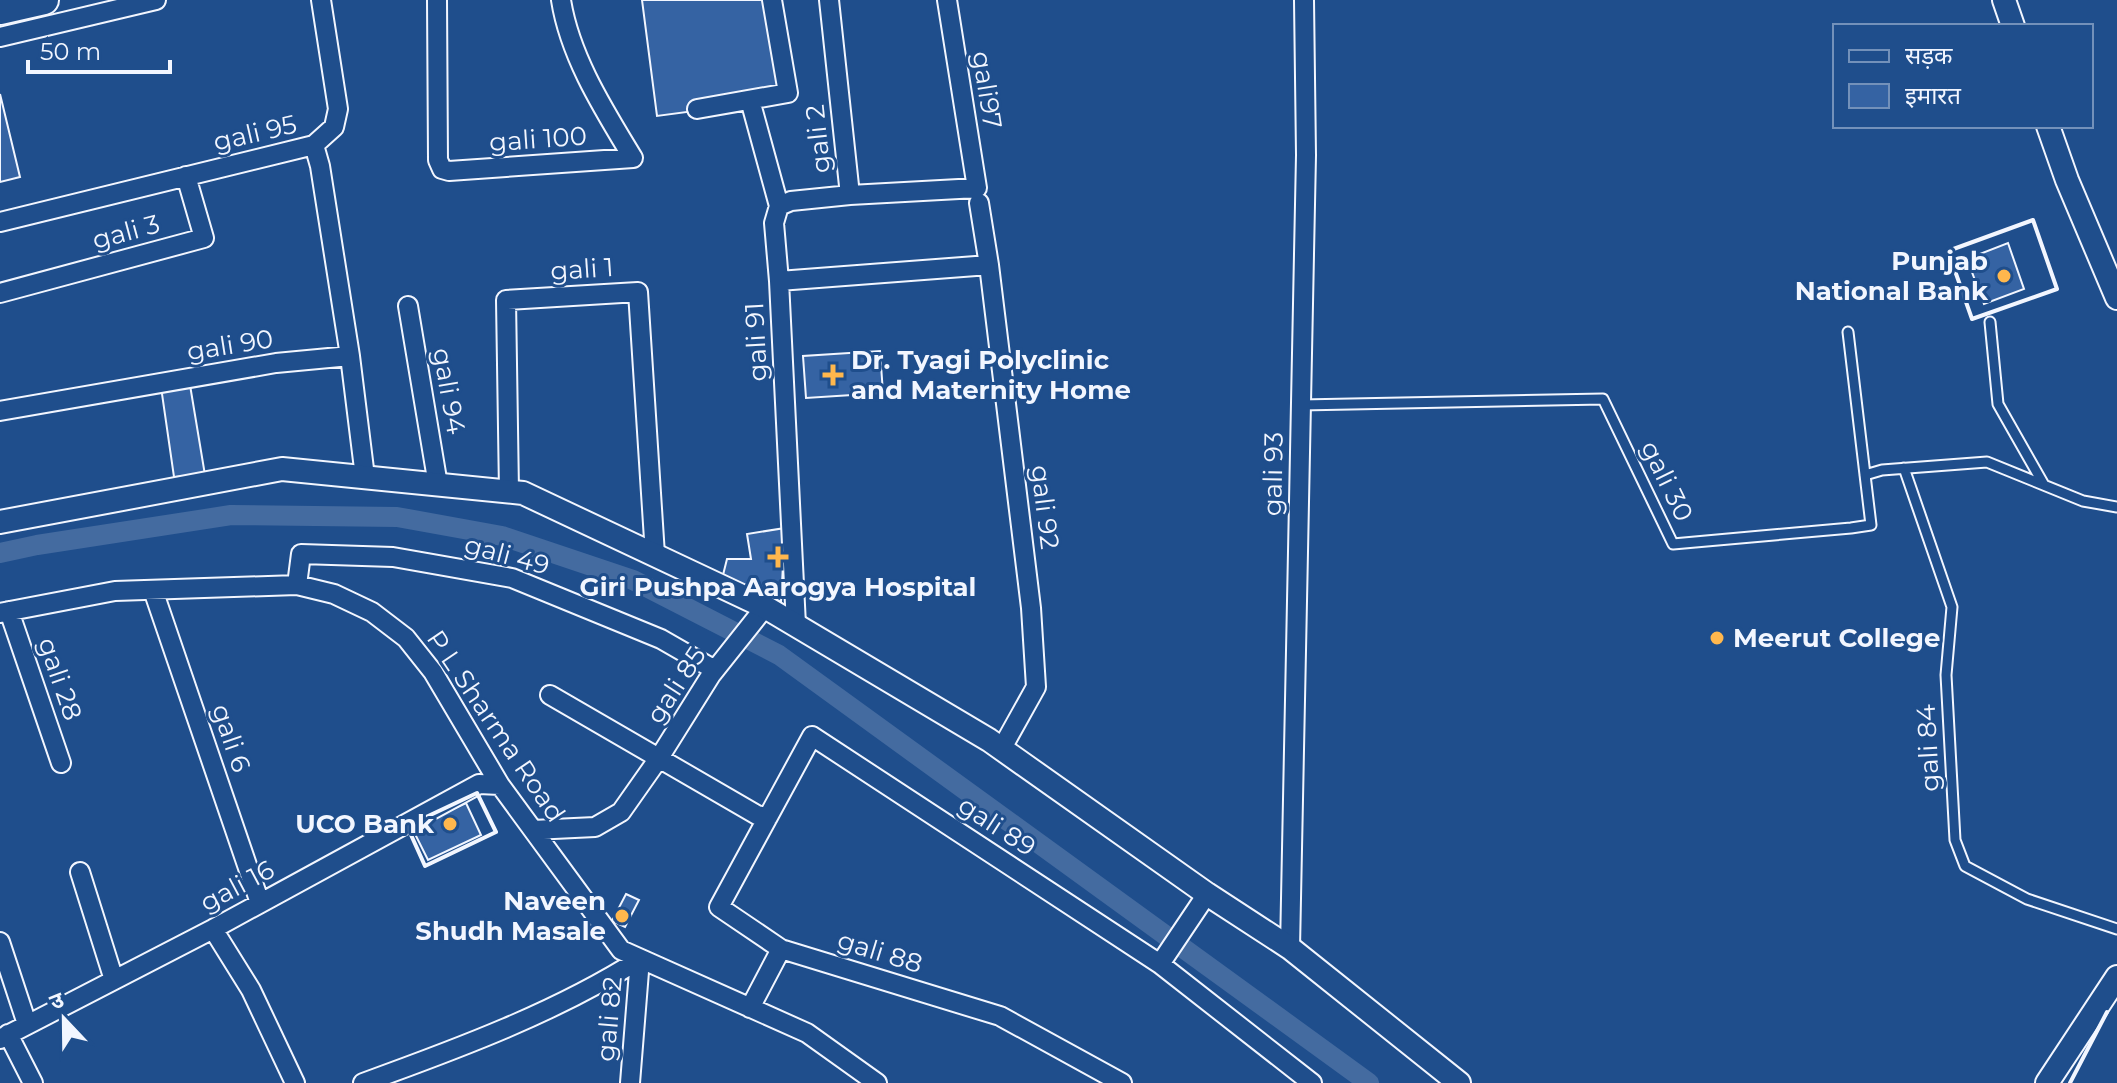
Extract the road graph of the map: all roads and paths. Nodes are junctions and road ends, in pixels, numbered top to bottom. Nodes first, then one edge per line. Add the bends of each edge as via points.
1 (44, 0) edge
2 (156, 0) edge
3 (321, 0) edge
4 (437, 0) edge
5 (561, 0) edge
6 (772, 0) edge
7 (829, 0) edge
8 (947, 0) edge
9 (1304, 0) edge
10 (2004, 0) edge
11 (0, 10) edge
12 (2012, 24) edge
13 (0, 37) edge
14 (750, 100) junction
15 (697, 109) dead end
16 (2049, 128) edge
17 (314, 145) junction
18 (186, 176) junction
19 (850, 195) junction
20 (978, 196) junction
21 (776, 214) junction
22 (0, 222) edge
23 (989, 265) junction
24 (779, 281) junction
25 (0, 293) edge
26 (2117, 298) edge
27 (408, 306) dead end
28 (1990, 322) dead end
29 (1848, 332) dead end
30 (350, 356) junction
31 (1301, 405) junction
32 (0, 411) edge
33 (1904, 468) junction
34 (1865, 475) junction
35 (365, 477) junction
36 (438, 485) junction
37 (2044, 485) junction
38 (509, 492) junction
39 (2117, 507) edge
40 (0, 522) edge
41 (655, 555) junction
42 (297, 585) junction
43 (153, 590) junction
44 (763, 609) junction
45 (5, 612) edge
46 (796, 625) junction
47 (715, 670) junction
48 (550, 695) dead end
49 (1002, 748) junction
50 (659, 758) junction
51 (61, 763) dead end
52 (500, 785) junction
53 (768, 817) junction
54 (533, 830) junction
55 (80, 872) dead end
56 (1207, 894) junction
57 (260, 903) junction
58 (213, 929) junction
59 (2117, 929) edge
60 (0, 942) edge
61 (1290, 948) junction
62 (781, 949) junction
63 (640, 959) junction
64 (1160, 964) junction
65 (2117, 977) edge
66 (114, 980) junction
67 (750, 1008) junction
68 (27, 1024) junction
69 (4, 1036) edge
70 (405, 1076) edge
71 (33, 1083) edge
72 (295, 1083) edge
73 (363, 1083) edge
74 (630, 1083) edge
75 (877, 1083) edge
76 (1122, 1083) edge
77 (1312, 1083) edge
78 (1459, 1083) edge
79 (2047, 1083) edge

1 - 11 main road
2 - 13 street
3 - 17 street via 338,109 334,127
4 - 5 street, gali 100 via 442,169 633,158 574,48
6 - 14 street via 788,93
7 - 19 street, gali 2
8 - 20 street, gali97
9 - 31 street, gali 93
10 - 12 street
14 - 15 street
14 - 21 street
16 - 26 street
17 - 18 street, gali 95
17 - 30 street, gali 95
18 - 22 street, gali 95
18 - 25 street, gali 3 via 204,238
19 - 20 street, gali 2
19 - 21 street via 791,201
20 - 23 street
21 - 24 street
23 - 24 street, gali 91
23 - 49 street, gali 92 via 1036,687
24 - 46 street, gali 91
27 - 36 street, gali 94
28 - 37 lane via 1998,404
29 - 34 lane, gali 30
30 - 32 street, gali 90 via 276,363
30 - 35 street
31 - 34 lane, gali 30 via 1603,399 1673,544 1871,525
31 - 61 street, gali 93
33 - 34 lane
33 - 37 lane via 1987,462
33 - 59 lane, gali 84 via 1952,607 1946,675 1955,840 1965,866 2027,899
35 - 36 street
35 - 40 street via 282,469
36 - 38 street
37 - 39 lane via 2083,501
38 - 41 street via 523,493
38 - 41 street, gali 1 via 506,300 638,292
41 - 44 street
42 - 43 street, P L Sharma Road
42 - 47 street, gali 49 via 301,554 393,557 512,578 661,639
42 - 52 street, P L Sharma Road via 334,594 372,612 406,638 449,697
43 - 45 street, P L Sharma Road via 115,591
43 - 57 street, gali 6
44 - 46 street
44 - 47 street, gali 85
45 - 51 street, gali 28
46 - 49 street
47 - 50 street, gali 85
48 - 50 street
49 - 56 street
50 - 53 street
50 - 54 street, gali 85 via 621,812 595,827
52 - 54 street, P L Sharma Road
52 - 57 street, gali 16 via 479,784
53 - 62 street, gali 88 via 719,907
53 - 64 street, gali 89 via 812,736
54 - 63 street, P L Sharma Road via 621,950
55 - 66 street
56 - 61 street
56 - 64 street
57 - 58 street, gali 16
58 - 66 street, gali 16
58 - 72 street via 251,990
60 - 68 street
61 - 78 street
62 - 67 street
62 - 76 street, gali 88 via 1000,1016
63 - 67 street, P L Sharma Road
63 - 70 street via 597,986
63 - 74 street, gali 82
64 - 77 street
65 - 79 street
66 - 68 street, gali 16
67 - 75 street, P L Sharma Road via 807,1033
68 - 69 street, gali 16
69 - 71 street
70 - 73 street

